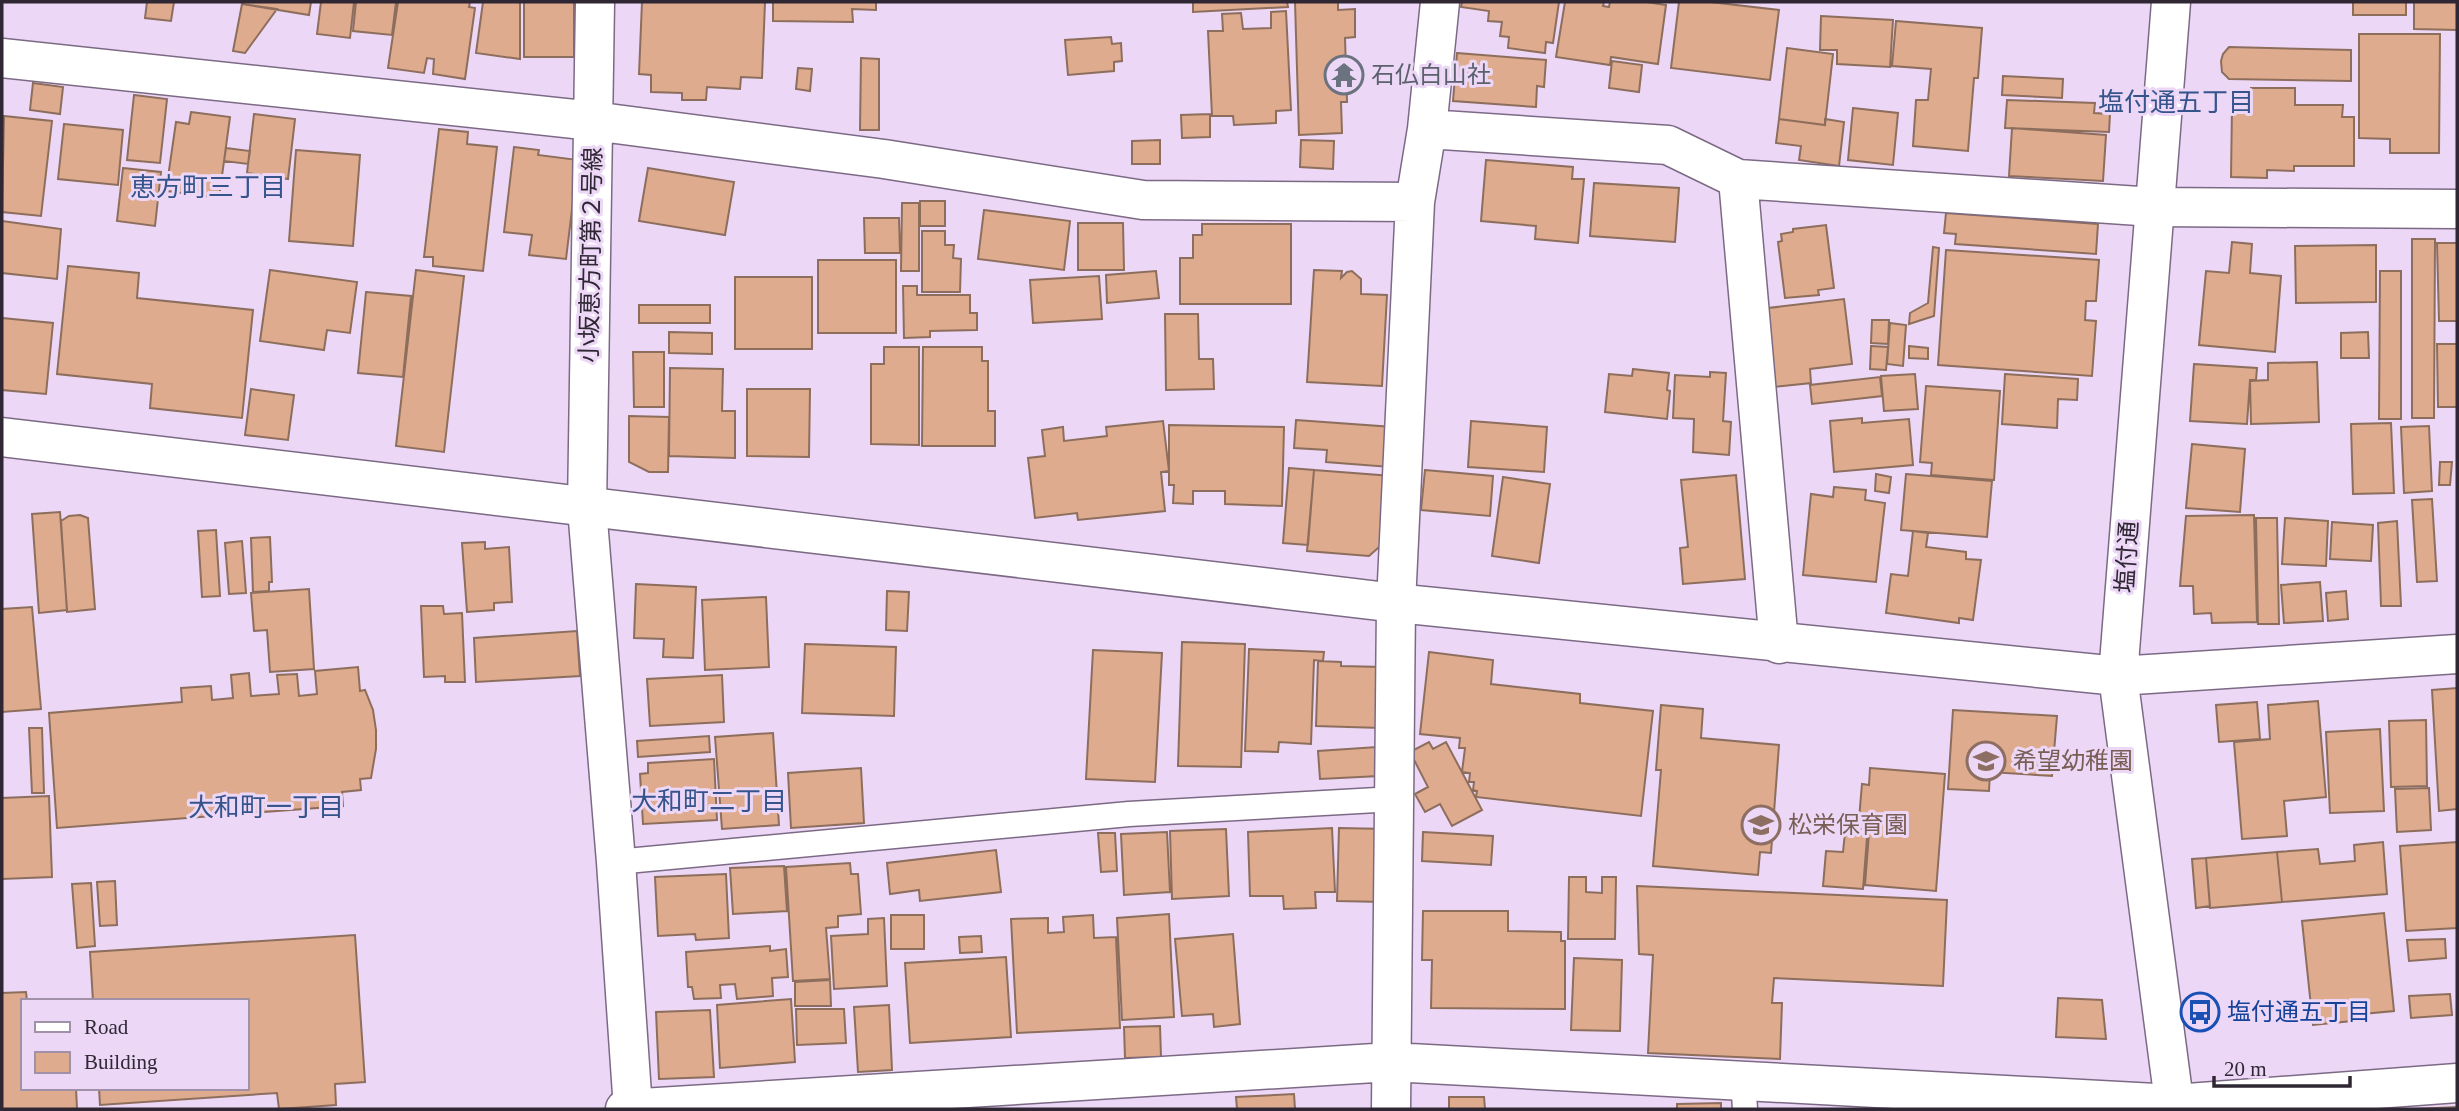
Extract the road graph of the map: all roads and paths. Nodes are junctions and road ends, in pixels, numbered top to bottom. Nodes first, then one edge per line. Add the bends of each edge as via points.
1 (595, 2) edge
2 (1440, 2) edge
3 (2171, 2) edge
4 (2, 58) edge
5 (593, 121) junction
6 (1427, 129) junction
7 (1738, 178) junction
8 (1415, 202) junction
9 (2154, 207) junction
10 (2457, 208) edge
11 (2, 437) edge
12 (587, 508) junction
13 (1396, 603) junction
14 (1779, 644) junction
15 (2457, 654) edge
16 (2118, 676) junction
17 (1395, 799) junction
18 (616, 862) junction
19 (1391, 1062) junction
20 (2457, 1083) edge
21 (1744, 1095) edge
22 (2175, 1107) edge
23 (625, 1109) edge
24 (633, 1109) edge
25 (1391, 1109) edge

1 - 5 street, 小坂恵方町第２号線
2 - 6 street
3 - 9 street, 塩付通
4 - 5 street
5 - 8 street via 884,159 1143,200
5 - 12 street, 小坂恵方町第２号線
6 - 7 street via 1668,145
6 - 8 street
7 - 9 street
7 - 14 street
8 - 13 street
9 - 10 street
9 - 16 street, 塩付通
11 - 12 street
12 - 13 street
12 - 18 street, 小坂恵方町第２号線
13 - 14 street
13 - 17 street
14 - 16 street
15 - 16 street
16 - 22 street, 塩付通
17 - 18 lane via 1129,814
17 - 19 street
18 - 24 street, 小坂恵方町第２号線
19 - 21 street
19 - 24 street
19 - 25 street
20 - 22 street
21 - 22 street
23 - 24 street

